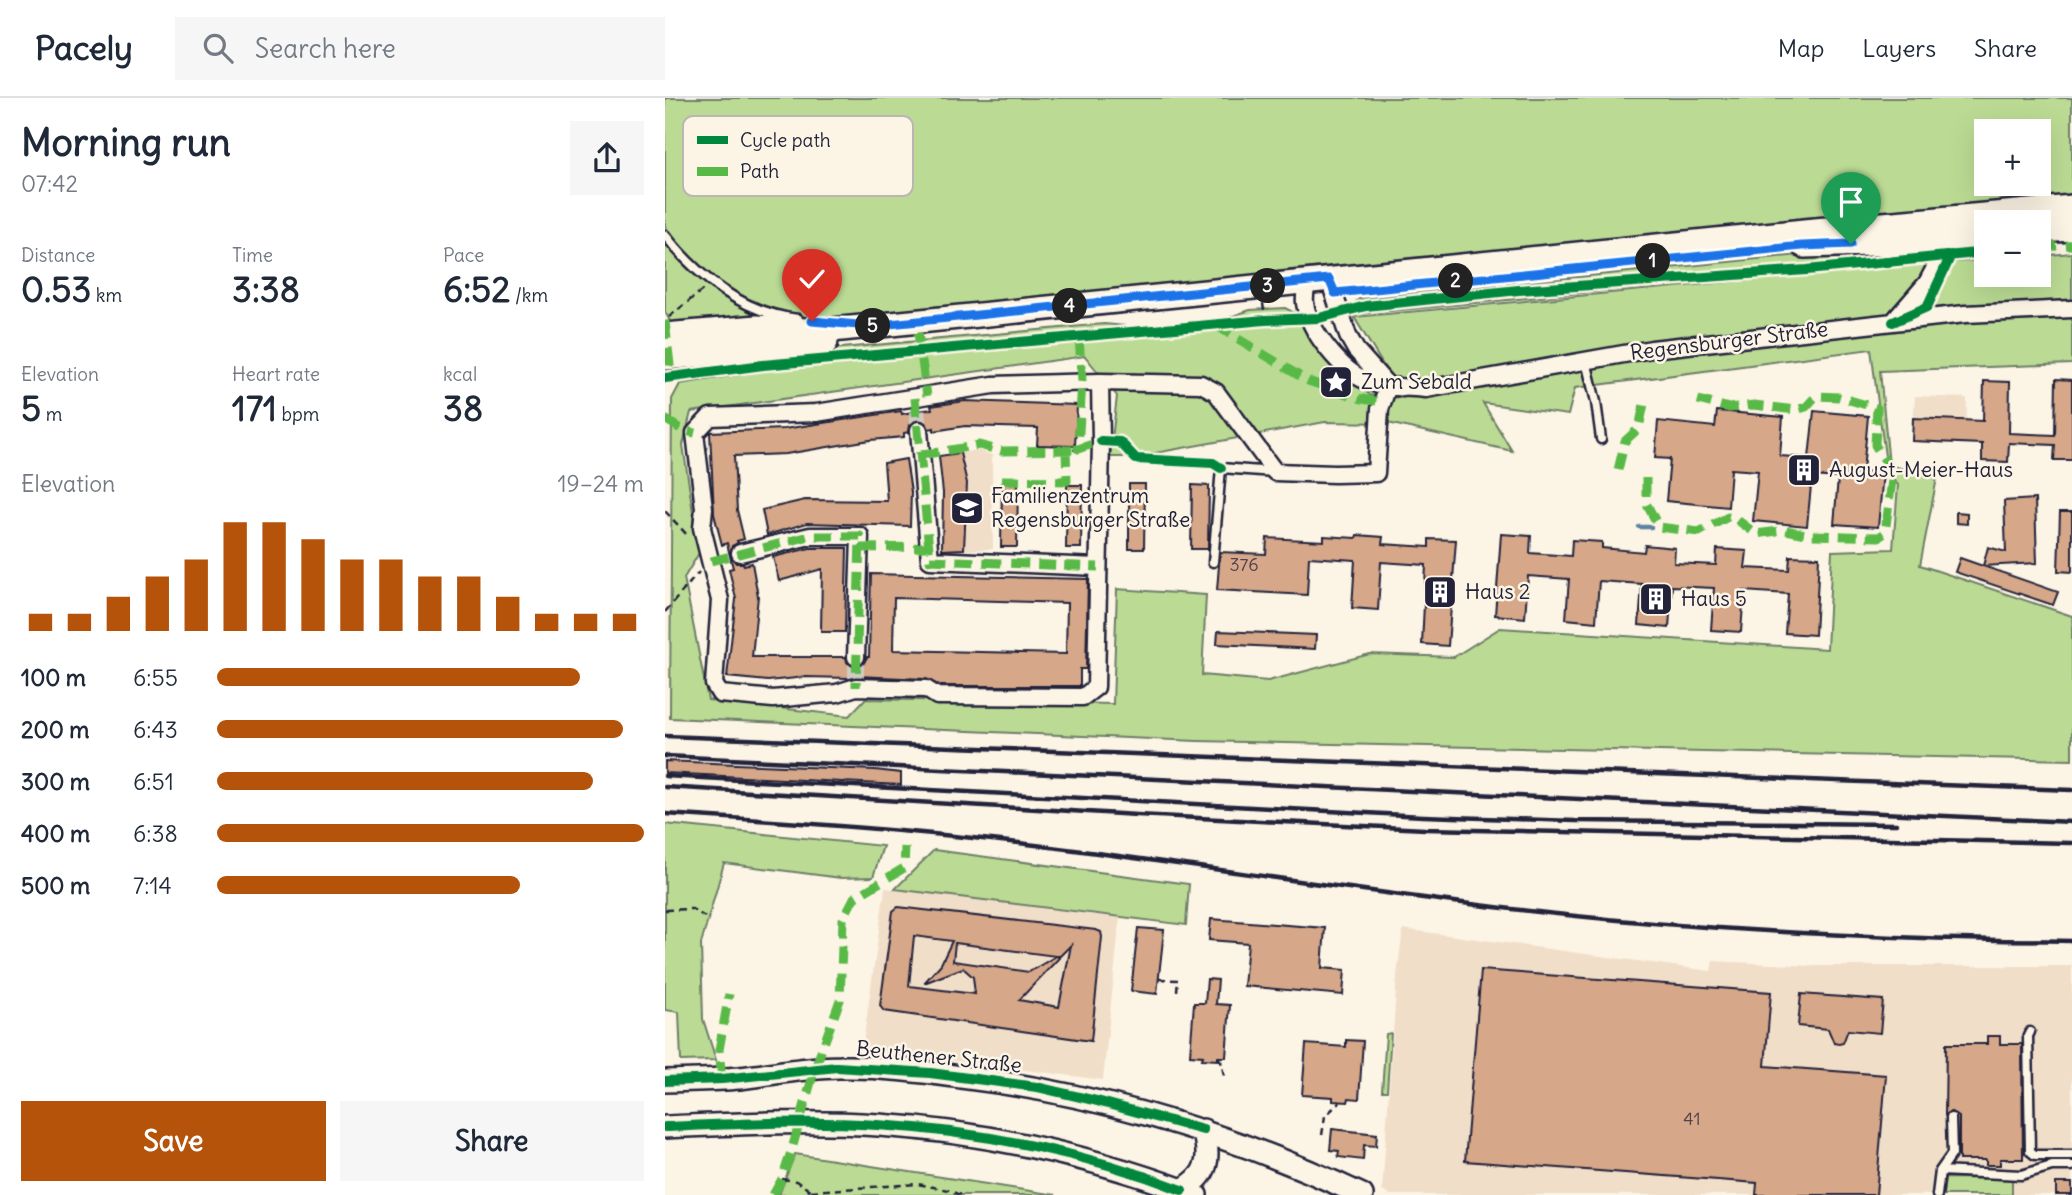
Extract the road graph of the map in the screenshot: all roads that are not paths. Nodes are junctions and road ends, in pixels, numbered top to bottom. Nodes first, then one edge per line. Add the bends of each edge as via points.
1 (2072, 207) edge
2 (1967, 215) junction
3 (2072, 229) edge
4 (2051, 230) edge
5 (665, 235) edge
6 (1974, 236) edge
7 (1950, 239) junction
8 (1319, 287) junction
9 (2072, 309) edge
10 (812, 321) dead end
11 (821, 321) dead end
12 (1893, 322) junction
13 (870, 326) junction
14 (665, 335) edge
15 (665, 358) edge
16 (1587, 361) junction
17 (1100, 382) junction
18 (1388, 386) junction
19 (919, 430) tunnel mouth
20 (1601, 439) dead end
21 (1275, 472) junction
22 (711, 561) junction
23 (1213, 562) dead end
24 (1098, 567) junction
25 (856, 657) tunnel mouth
26 (2030, 1032) dead end
27 (675, 1081) edge
28 (1951, 1118) dead end
29 (675, 1126) edge
30 (1203, 1130) junction
31 (2072, 1155) edge
32 (2072, 1166) edge
33 (1940, 1171) junction
34 (1189, 1193) edge
35 (1362, 1195) edge
36 (1937, 1195) edge

1 - 2 main road
2 - 7 main road
2 - 8 main road
3 - 4 main road
5 - 10 lane via 688,262 731,296 782,316
6 - 7 main road
7 - 8 main road via 1802,246
7 - 12 street via 1927,283
8 - 13 main road
8 - 15 main road
8 - 18 street via 1356,350
8 - 18 street, Regensburger Straße via 1305,304 1333,356 1367,381
9 - 12 street, Regensburger Straße
11 - 13 lane
12 - 16 street, Regensburger Straße via 1652,349
13 - 14 main road via 823,331 741,328
16 - 18 street, Regensburger Straße via 1434,388
16 - 20 lane
17 - 21 street via 1201,384 1216,392
17 - 22 street via 993,385 916,405 710,417 695,433 702,528
17 - 24 street
18 - 21 street via 1380,410 1376,473
19 - 24 street via 930,560
21 - 23 lane via 1221,468
22 - 24 street via 720,600 713,684 720,694 773,699 837,693 856,683 926,689 937,696 1083,697 1096,687
22 - 25 street via 810,536 860,536
26 - 31 lane via 2032,1154
27 - 30 main road, Beuthener Straße via 837,1067 917,1071 1037,1087
28 - 33 lane via 1952,1154
29 - 34 main road via 832,1123 923,1129 1076,1156
30 - 34 main road via 1208,1155 1203,1173
30 - 35 main road, Beuthener Straße
32 - 33 lane via 2021,1175
33 - 36 lane

